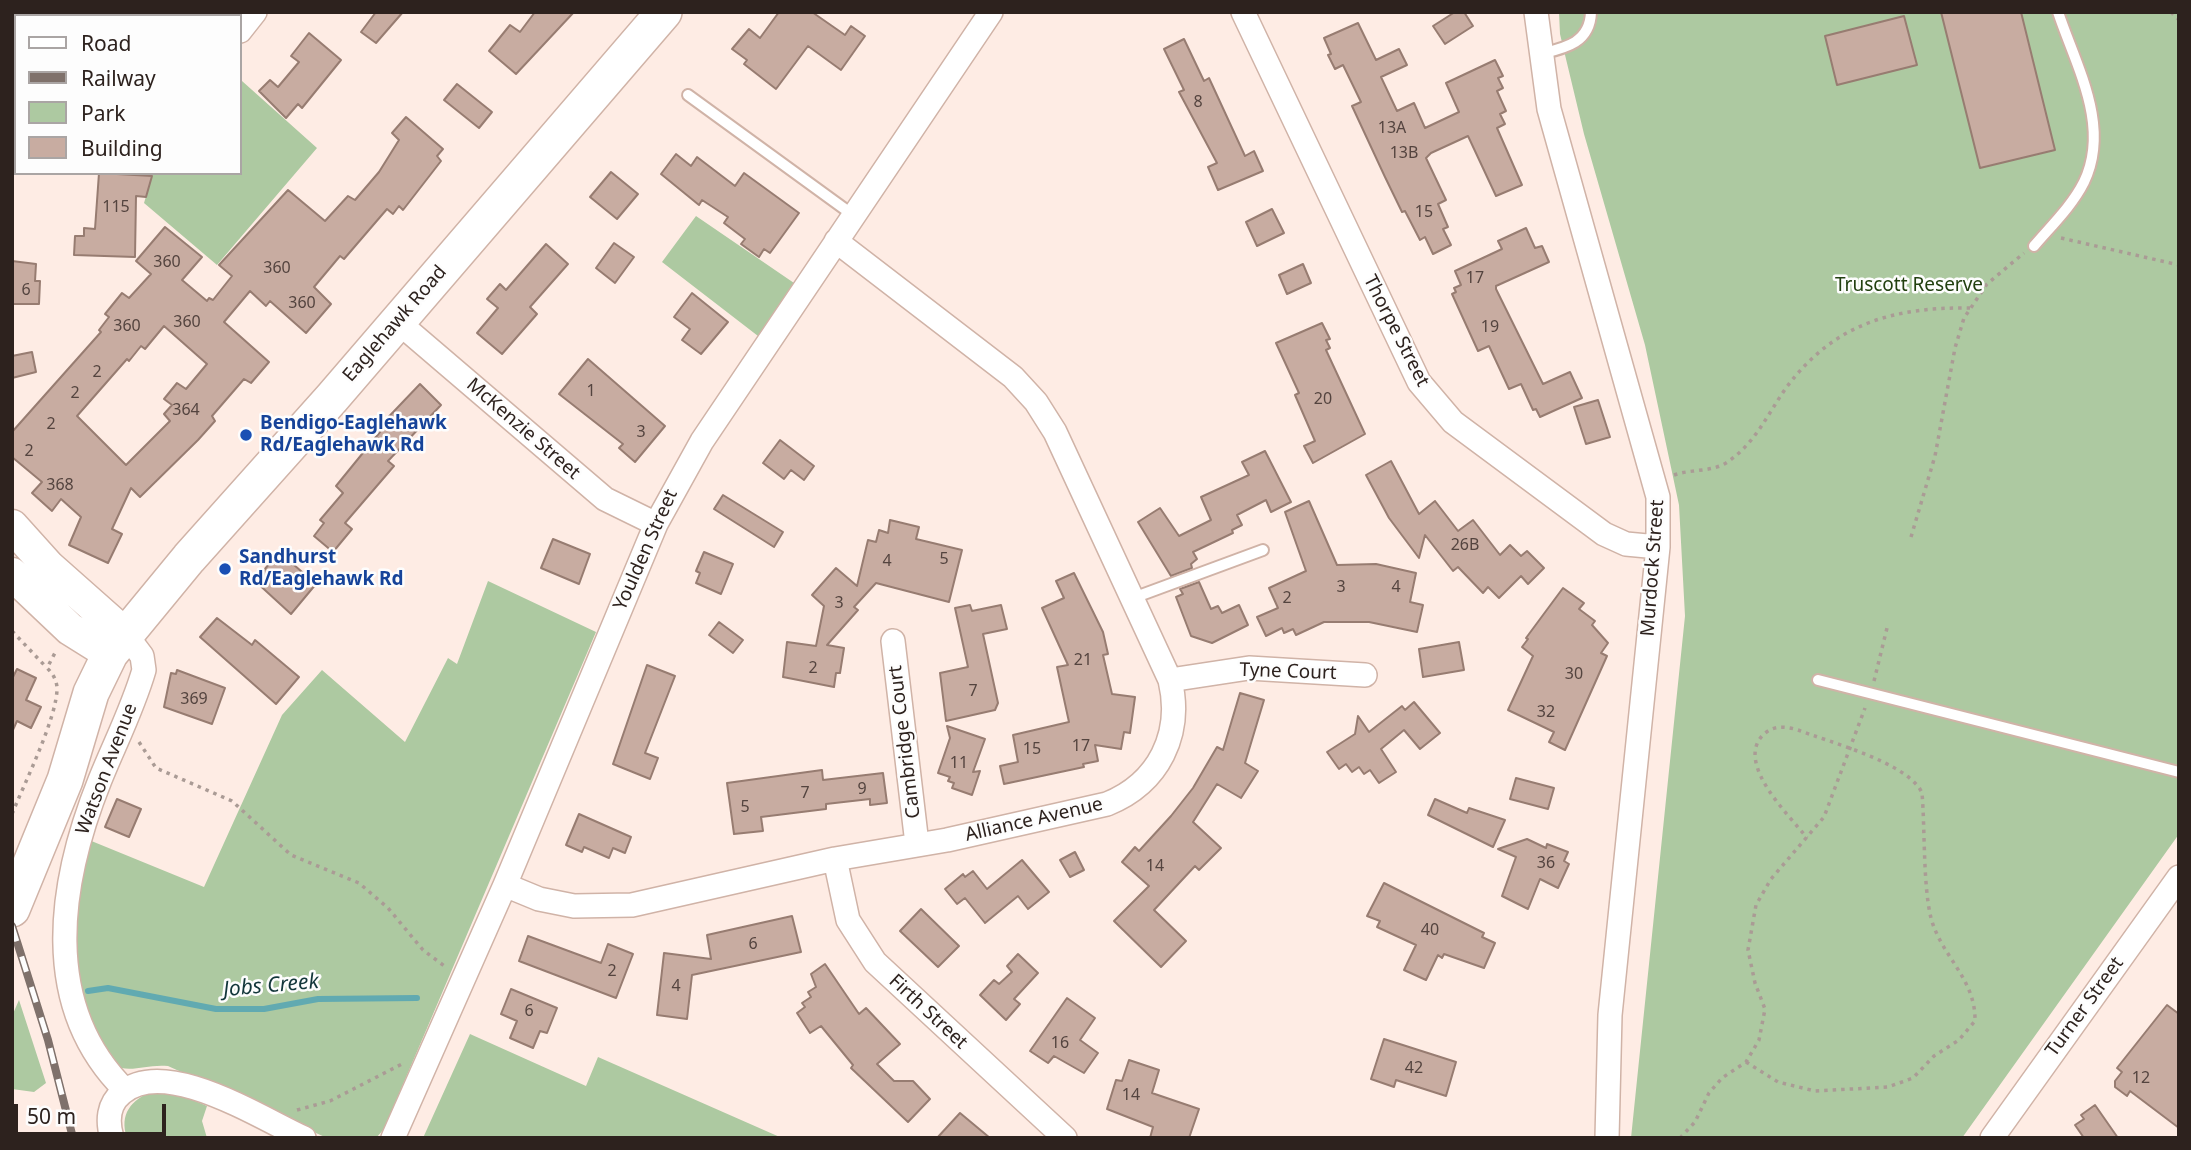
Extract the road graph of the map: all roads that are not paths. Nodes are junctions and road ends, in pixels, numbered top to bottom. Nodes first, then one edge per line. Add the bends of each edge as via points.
1 (255, 12) edge
2 (991, 12) edge
3 (1243, 12) edge
4 (1536, 12) edge
5 (1591, 12) edge
6 (2058, 12) edge
7 (660, 13) edge
8 (242, 28) edge
9 (1540, 54) junction
10 (688, 95) dead end
11 (853, 215) junction
12 (836, 240) junction
13 (2034, 246) road end
14 (398, 322) junction
15 (656, 524) junction
16 (12, 526) edge
17 (1658, 547) junction
18 (1263, 550) dead end
19 (12, 574) edge
20 (1133, 597) junction
21 (893, 641) dead end
22 (119, 649) junction
23 (1365, 675) dead end
24 (1170, 680) junction
25 (1818, 680) dead end
26 (2179, 772) edge
27 (917, 844) junction
28 (835, 859) junction
29 (2179, 877) edge
30 (505, 885) junction
31 (14, 905) edge
32 (125, 1090) junction
33 (112, 1138) edge
34 (304, 1138) edge
35 (393, 1138) edge
36 (1065, 1138) edge
37 (1607, 1138) edge
38 (1992, 1138) edge

1 - 8 street
2 - 11 street, Youlden Street
3 - 17 street, Thorpe Street via 1419,382 1435,404 1604,534 1626,544
4 - 9 street, Murdock Street
5 - 9 lane via 1576,43
6 - 13 lane via 2094,120 2095,142 2083,184
7 - 14 main road, Eaglehawk Road
9 - 17 street, Murdock Street via 1556,136 1657,482
10 - 11 lane
11 - 12 street, Youlden Street
12 - 15 street, Youlden Street via 702,441
12 - 20 street, Alliance Avenue via 1013,377 1036,402 1055,432
14 - 15 street, McKenzie Street via 606,499
14 - 22 main road, Eaglehawk Road via 189,558
15 - 30 street, Youlden Street
16 - 22 main road
17 - 37 street, Murdock Street via 1610,1015
18 - 20 lane
19 - 22 main road via 70,629
20 - 24 street, Alliance Avenue
21 - 27 street, Cambridge Court
22 - 31 main road, Eaglehawk Road via 91,693 65,780
22 - 32 street, Watson Avenue via 142,656 144,670 79,841 65,947 68,989 82,1032 100,1065
23 - 24 street, Tyne Court via 1249,668
24 - 27 street, Alliance Avenue via 1175,710 1170,739 1159,764 1130,792 1107,804
25 - 26 lane
27 - 28 street, Alliance Avenue
28 - 30 street, Alliance Avenue via 632,905 574,906
28 - 36 street, Firth Street via 848,920 875,962
29 - 38 street, Turner Street
30 - 35 street, Youlden Street
32 - 33 street via 110,1111
32 - 34 street via 167,1080 202,1091

